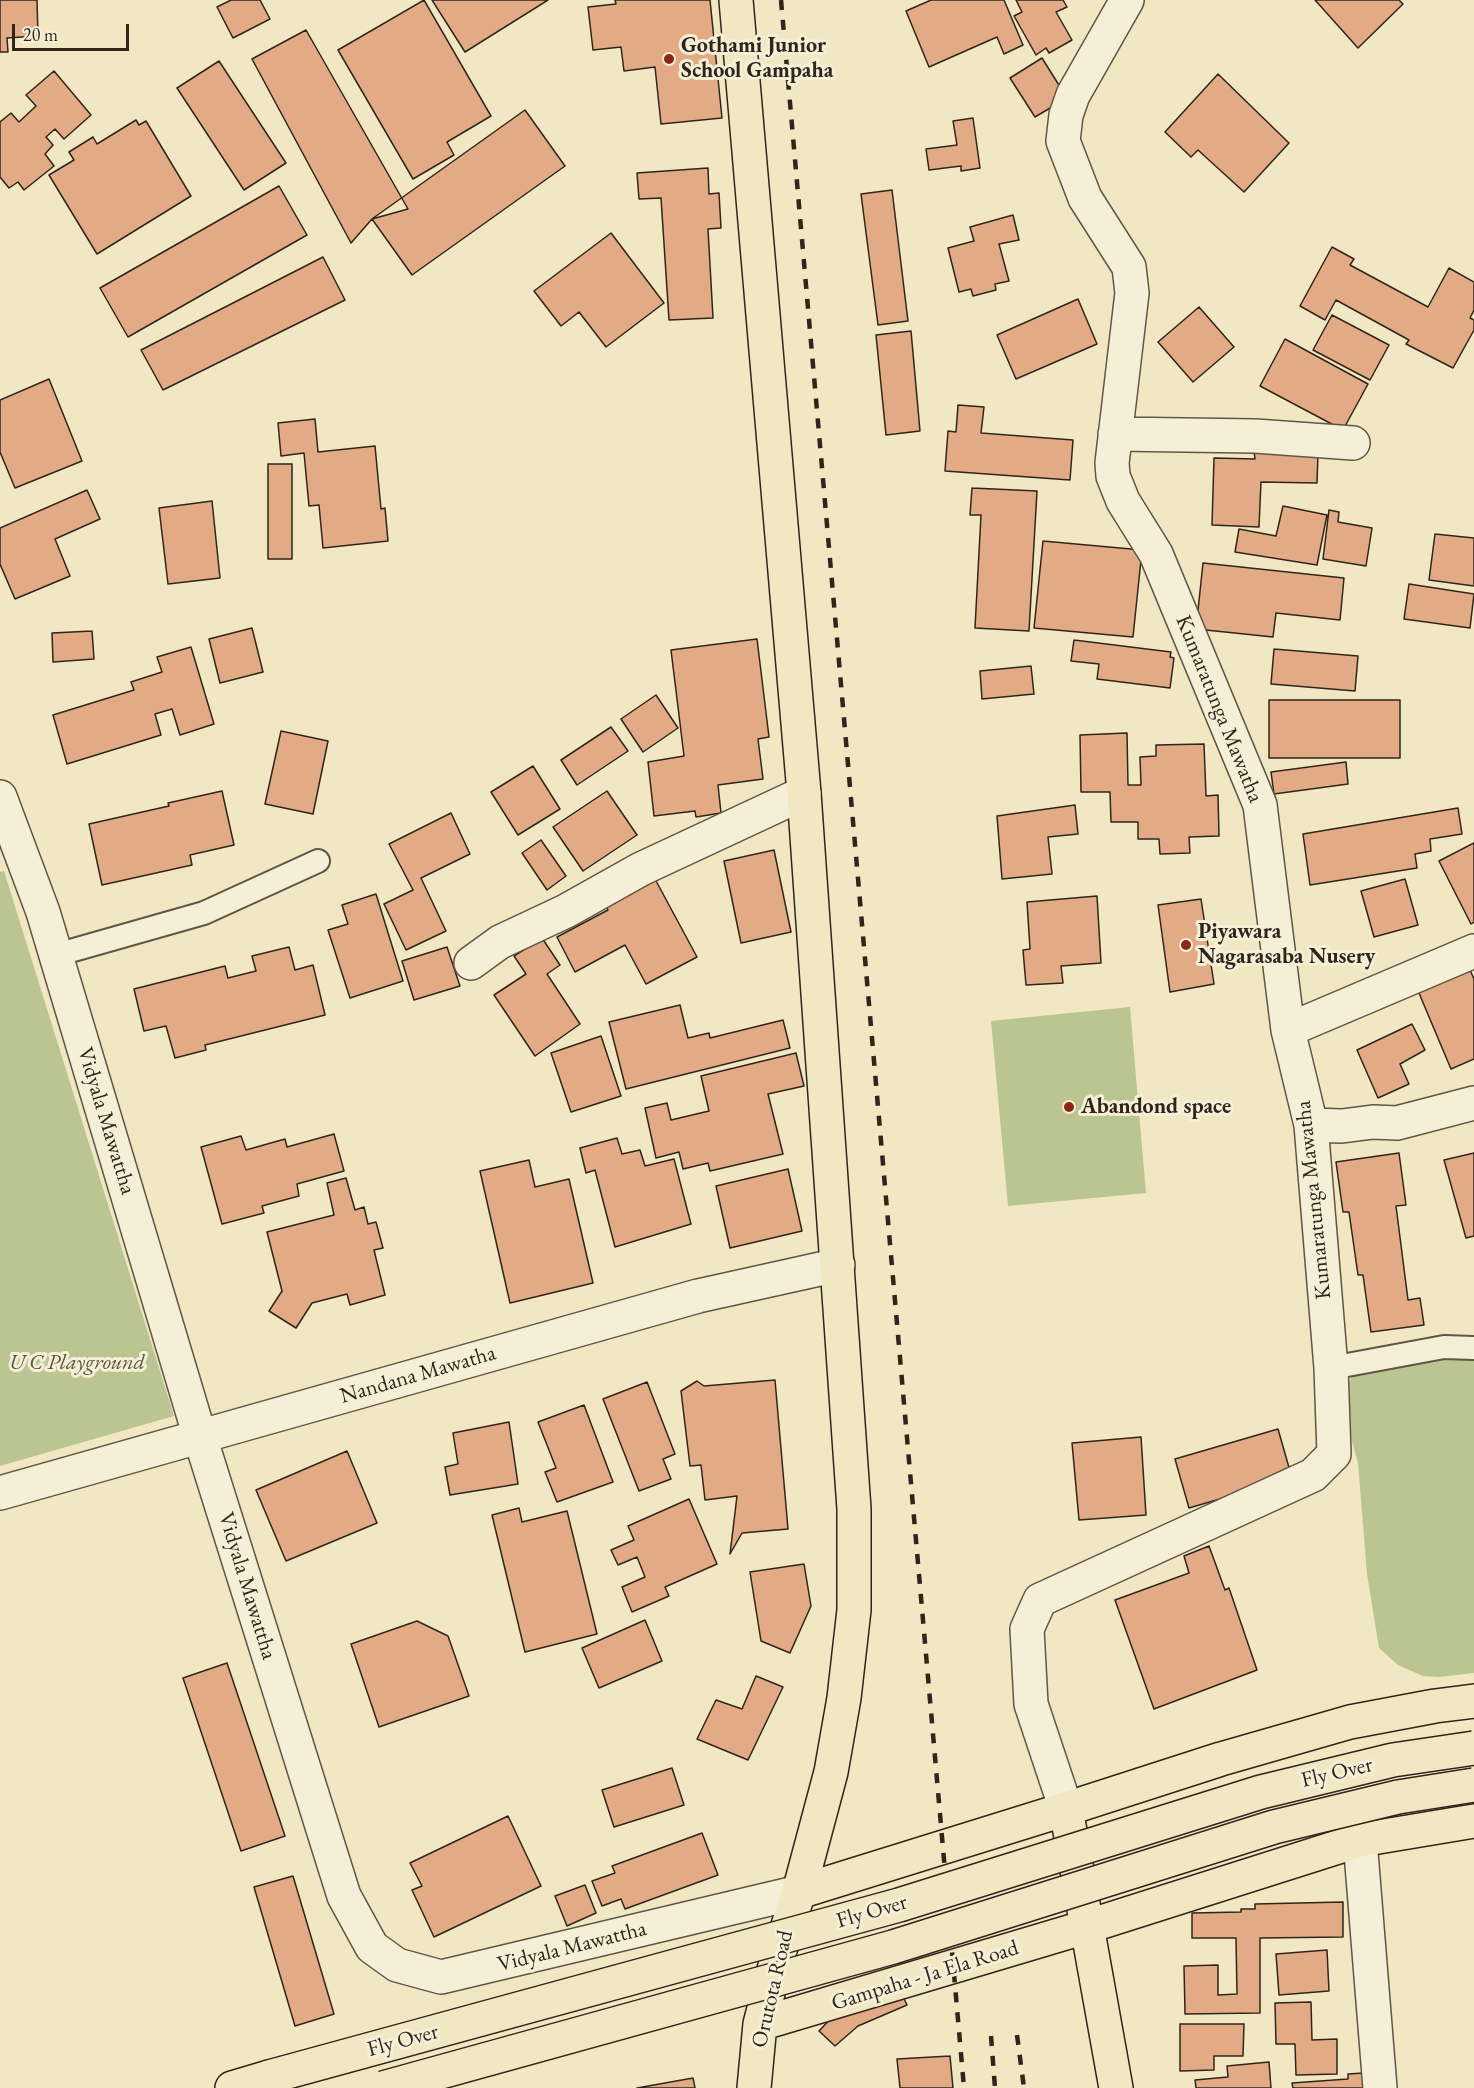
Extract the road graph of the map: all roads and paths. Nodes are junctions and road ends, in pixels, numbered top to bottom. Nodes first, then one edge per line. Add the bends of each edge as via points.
1 (736, 0) edge
2 (1127, 0) edge
3 (1115, 434) junction
4 (1353, 443) dead end
5 (804, 793) junction
6 (0, 797) edge
7 (318, 861) dead end
8 (1474, 951) edge
9 (56, 955) junction
10 (471, 963) dead end
11 (1288, 1030) junction
12 (1474, 1103) edge
13 (1311, 1125) junction
14 (838, 1265) junction
15 (1474, 1348) edge
16 (1331, 1368) junction
17 (200, 1437) junction
18 (0, 1493) edge
19 (1474, 1701) edge
20 (1474, 1748) edge
21 (1474, 1785) edge
22 (1066, 1809) junction
23 (1474, 1821) edge
24 (1360, 1840) junction
25 (799, 1892) junction
26 (1089, 1926) junction
27 (760, 2024) junction
28 (232, 2088) edge
29 (383, 2088) edge
30 (754, 2088) edge
31 (1116, 2088) edge
32 (1380, 2088) edge

1 - 5 main road, Orutota Road
2 - 3 street, Kumaratunga Mawatha via 1073,95 1066,115 1064,141 1084,198 1129,267 1132,293
3 - 4 street via 1255,436
3 - 11 street, Kumaratunga Mawatha via 1113,476 1123,501 1156,554 1260,805
5 - 10 street via 641,869 500,942
5 - 14 main road, Orutota Road
6 - 9 street, Vidyala Mawattha
7 - 9 lane via 204,913
8 - 11 street
9 - 17 street, Vidyala Mawattha
11 - 13 street, Kumaratunga Mawatha
12 - 13 street via 1397,1123
13 - 16 street, Kumaratunga Mawatha
14 - 17 street, Nandana Mawatha via 698,1296
14 - 25 main road, Orutota Road via 854,1509 854,1610 831,1772
15 - 16 lane via 1444,1347
16 - 22 street, Kumaratunga Mawatha via 1334,1454 1313,1475 1041,1600 1028,1629 1031,1704
17 - 18 street, Nandana Mawatha
17 - 25 street, Vidyala Mawattha via 344,1896 372,1947 397,1965 441,1977
19 - 22 main road via 1350,1722
20 - 28 main road, Fly Over, bridge via 1393,1760 1262,1792 899,1905
21 - 29 main road, Fly Over, bridge via 1398,1797 1275,1827 893,1947
22 - 25 main road
22 - 26 main road
23 - 24 main road, Gampaha - Ja Ela Road
24 - 26 main road, Gampaha - Ja Ela Road
24 - 32 street
25 - 27 main road, Orutota Road
26 - 27 main road, Gampaha - Ja Ela Road
26 - 31 main road
27 - 30 main road, Orutota Road

